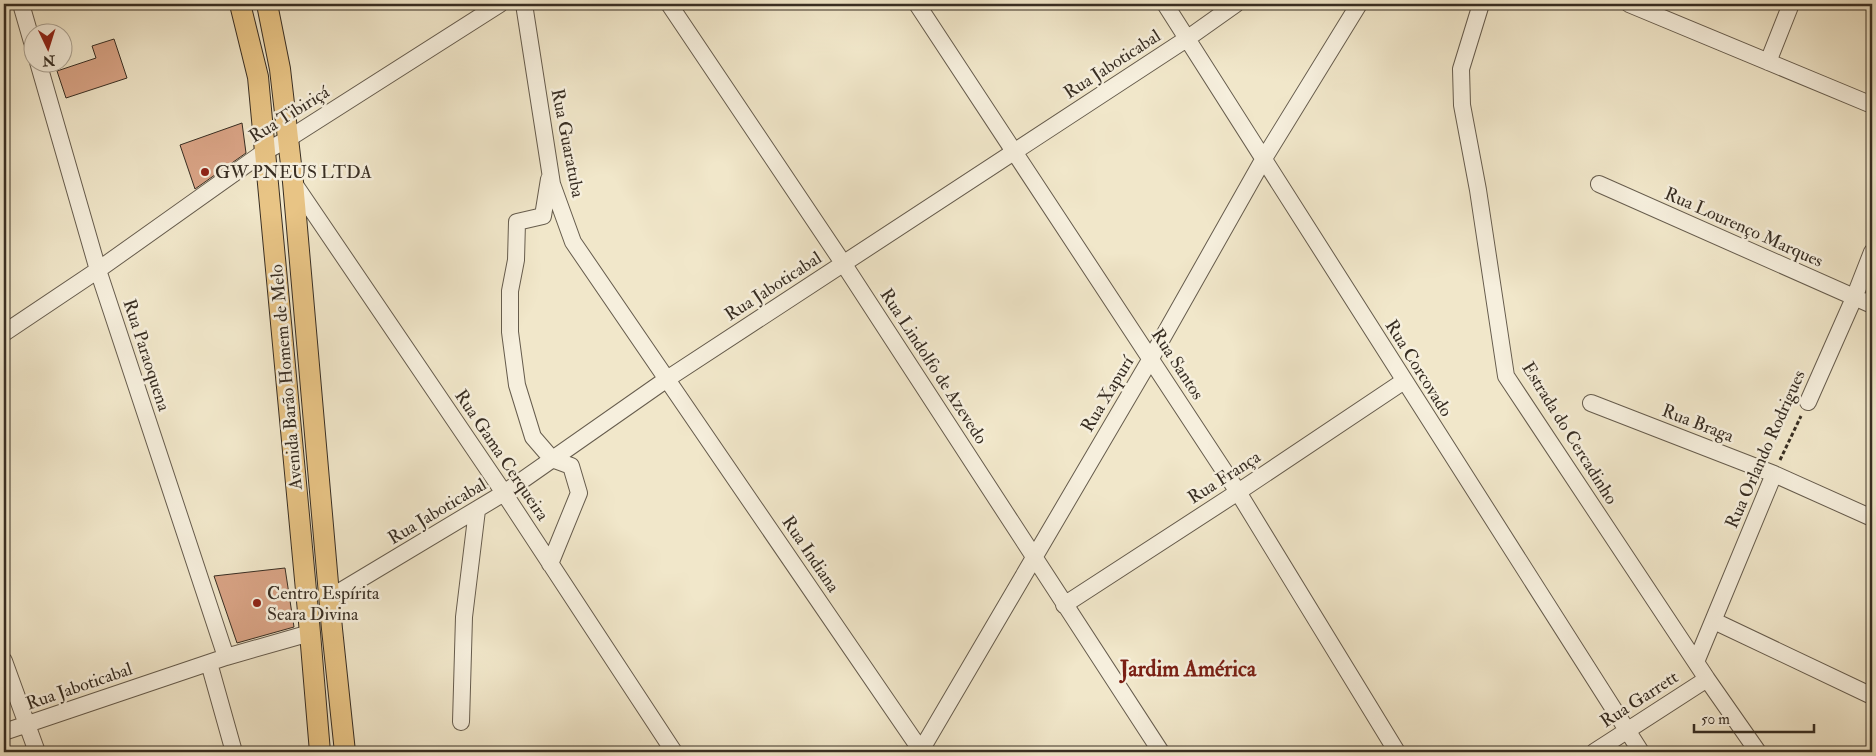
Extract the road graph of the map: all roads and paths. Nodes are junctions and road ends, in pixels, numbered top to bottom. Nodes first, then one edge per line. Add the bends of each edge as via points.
1 (21, 4) edge
2 (240, 4) edge
3 (267, 4) edge
4 (500, 4) edge
5 (524, 4) edge
6 (670, 4) edge
7 (917, 4) edge
8 (1165, 4) edge
9 (1236, 4) edge
10 (1359, 4) edge
11 (1481, 4) edge
12 (1629, 4) edge
13 (1790, 4) edge
14 (26, 22) edge
15 (1188, 38) junction
16 (1768, 62) junction
17 (41, 72) edge
18 (1872, 105) edge
19 (288, 139) junction
20 (264, 152) junction
21 (1013, 152) junction
22 (1263, 160) junction
23 (550, 172) junction
24 (293, 182) junction
25 (1599, 184) dead end
26 (1872, 252) edge
27 (844, 263) junction
28 (98, 270) junction
29 (1854, 298) junction
30 (1872, 306) edge
31 (4, 332) edge
32 (1150, 360) junction
33 (666, 379) junction
34 (1404, 381) junction
35 (1808, 402) joint
36 (1591, 403) dead end
37 (552, 459) junction
38 (1774, 474) junction
39 (1238, 492) junction
40 (504, 493) junction
41 (477, 510) junction
42 (1872, 518) edge
43 (1034, 558) junction
44 (550, 564) junction
45 (329, 598) junction
46 (1064, 605) junction
47 (1714, 621) junction
48 (310, 633) junction
49 (226, 658) junction
50 (4, 661) edge
51 (1696, 662) junction
52 (209, 663) junction
53 (1707, 679) junction
54 (1872, 696) edge
55 (461, 722) dead end
56 (28, 724) junction
57 (1626, 731) junction
58 (4, 732) edge
59 (37, 752) edge
60 (234, 752) edge
61 (320, 752) edge
62 (345, 752) edge
63 (674, 752) edge
64 (921, 752) edge
65 (1161, 752) edge
66 (1396, 752) edge
67 (1594, 752) edge
68 (1641, 752) edge
69 (1758, 752) edge

1 - 14 street
2 - 20 main road, Avenida Barão Homem de Melo via 258,77
3 - 19 main road, Avenida Barão Homem de Melo via 280,69
4 - 19 street, Rua Tibiriçá
5 - 23 street, Rua Guaratuba
6 - 27 street, Rua Lindolfo de Azevedo
7 - 21 street, Rua Santos
8 - 15 street, Rua Corcovado
9 - 15 street, Rua Jaboticabal
10 - 22 street, Rua Xapurí
11 - 51 street, Estrada do Cercadinho via 1461,69 1462,105 1506,376
12 - 16 street
13 - 16 street
15 - 21 street, Rua Jaboticabal
15 - 22 street, Rua Corcovado
16 - 18 street
17 - 28 street, Rua Paraoquena
19 - 20 street, Rua Tibiriçá
19 - 24 main road, Avenida Barão Homem de Melo
20 - 28 street, Rua Tibiriçá
20 - 48 main road, Avenida Barão Homem de Melo
21 - 27 street, Rua Jaboticabal
21 - 32 street, Rua Santos
22 - 32 street, Rua Xapurí
22 - 34 street, Rua Corcovado
23 - 33 street, Rua Guaratuba via 573,242
23 - 37 street via 543,216 517,222 516,260 510,291 510,332 517,385 533,437
24 - 40 street, Rua Gama Cerqueira
24 - 45 main road, Avenida Barão Homem de Melo
25 - 29 street, Rua Lourenço Marques
26 - 29 street, Rua Orlando Rodrigues
27 - 33 street, Rua Jaboticabal
27 - 43 street, Rua Lindolfo de Azevedo
28 - 31 street, Rua Tibiriçá
28 - 49 street, Rua Paraoquena
29 - 30 street, Rua Lourenço Marques
29 - 35 street, Rua Orlando Rodrigues
32 - 39 street, Rua Santos
32 - 43 street, Rua Xapurí
33 - 37 street, Rua Jaboticabal
33 - 64 street, Rua Indiana
34 - 39 street, Rua França
34 - 57 street, Rua Corcovado
35 - 38 path, Rua Orlando Rodrigues
36 - 38 street, Rua Braga
37 - 40 street, Rua Jaboticabal
37 - 44 street via 571,466 579,493
38 - 42 street, Rua Braga
38 - 47 street, Rua Orlando Rodrigues
39 - 46 street, Rua França
39 - 66 street, Rua Santos
40 - 41 street, Rua Jaboticabal
40 - 44 street, Rua Gama Cerqueira
41 - 45 street, Rua Jaboticabal
41 - 55 street via 464,617
43 - 46 street, Rua Lindolfo de Azevedo
43 - 64 street, Rua Xapurí
44 - 63 street, Rua Gama Cerqueira
45 - 62 main road, Avenida Barão Homem de Melo
46 - 65 street, Rua Lindolfo de Azevedo
47 - 51 street, Rua Orlando Rodrigues
47 - 54 street
48 - 49 street, Rua Jaboticabal
48 - 61 main road, Avenida Barão Homem de Melo
49 - 52 street, Rua Jaboticabal
50 - 56 street
51 - 53 street, Estrada do Cercadinho
52 - 56 street, Rua Jaboticabal
52 - 60 street
53 - 57 street, Rua Garrett
53 - 69 street, Estrada do Cercadinho
56 - 58 street, Rua Jaboticabal
56 - 59 street
57 - 67 street, Rua Garrett
57 - 68 street, Rua Corcovado

